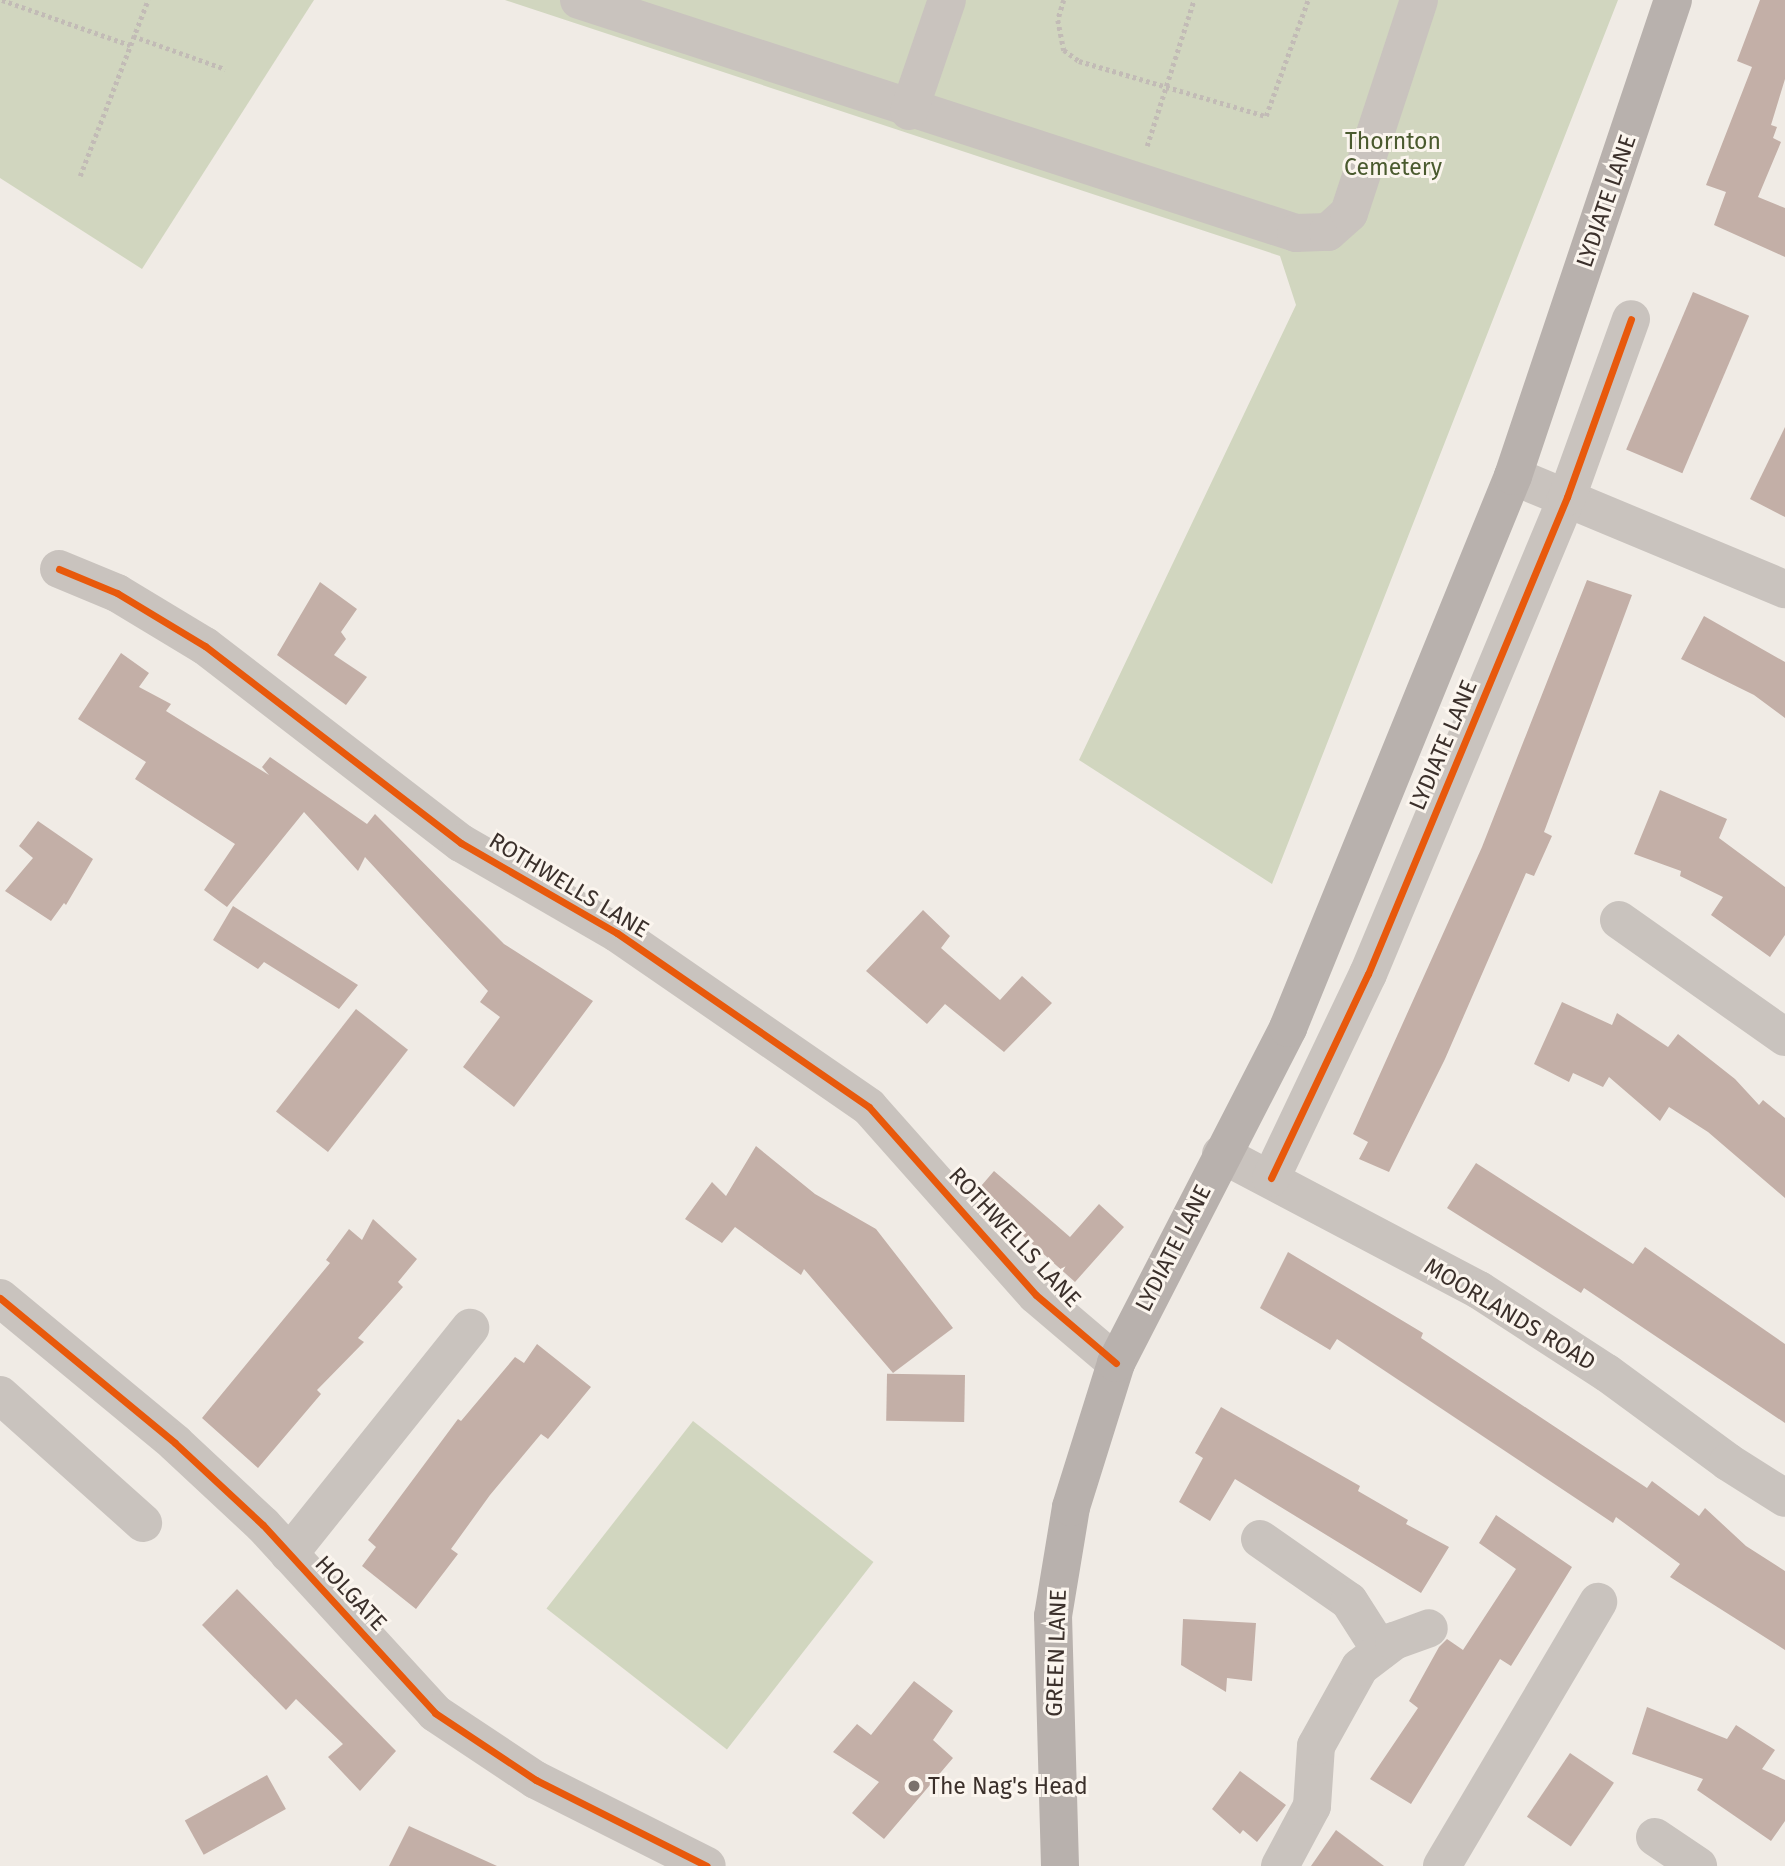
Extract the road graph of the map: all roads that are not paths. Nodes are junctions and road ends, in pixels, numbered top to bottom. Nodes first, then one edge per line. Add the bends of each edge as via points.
1 (579, 0) edge
2 (947, 0) edge
3 (1419, 0) edge
4 (1673, 0) edge
5 (909, 111) junction
6 (1631, 319) dead end
7 (1513, 476) junction
8 (1567, 496) junction
9 (59, 569) dead end
10 (1785, 589) edge
11 (1619, 920) dead end
12 (1785, 1037) edge
13 (1221, 1154) junction
14 (1271, 1178) junction
15 (0, 1298) edge
16 (470, 1328) dead end
17 (1116, 1363) junction
18 (0, 1395) edge
19 (1785, 1498) edge
20 (143, 1523) dead end
21 (1260, 1539) dead end
22 (289, 1554) junction
23 (1598, 1602) dead end
24 (1429, 1628) dead end
25 (1381, 1651) junction
26 (1655, 1837) dead end
27 (707, 1866) edge
28 (1060, 1866) edge
29 (1280, 1866) edge
30 (1442, 1866) edge
31 (1698, 1866) edge

1 - 5 street
2 - 5 street
3 - 5 street via 1349,213 1328,232 1296,233
4 - 7 main road, LYDIATE LANE
6 - 8 street, LYDIATE LANE
7 - 8 street
7 - 13 main road, LYDIATE LANE via 1288,1028
8 - 10 street
8 - 14 street, LYDIATE LANE via 1368,974
9 - 17 street, ROTHWELLS LANE via 117,593 205,646 461,842 617,933 869,1107 1036,1295
11 - 12 street
13 - 14 street, MOORLANDS ROAD
13 - 17 main road, LYDIATE LANE
14 - 19 street, MOORLANDS ROAD via 1479,1290
15 - 22 street, HOLGATE via 175,1443
16 - 22 street
17 - 28 main road, GREEN LANE via 1071,1507 1053,1616
18 - 20 street
21 - 25 street via 1349,1601
22 - 27 street, HOLGATE via 435,1713 536,1780
23 - 30 street
24 - 25 street
25 - 29 street via 1360,1667 1317,1746 1312,1806
26 - 31 street

